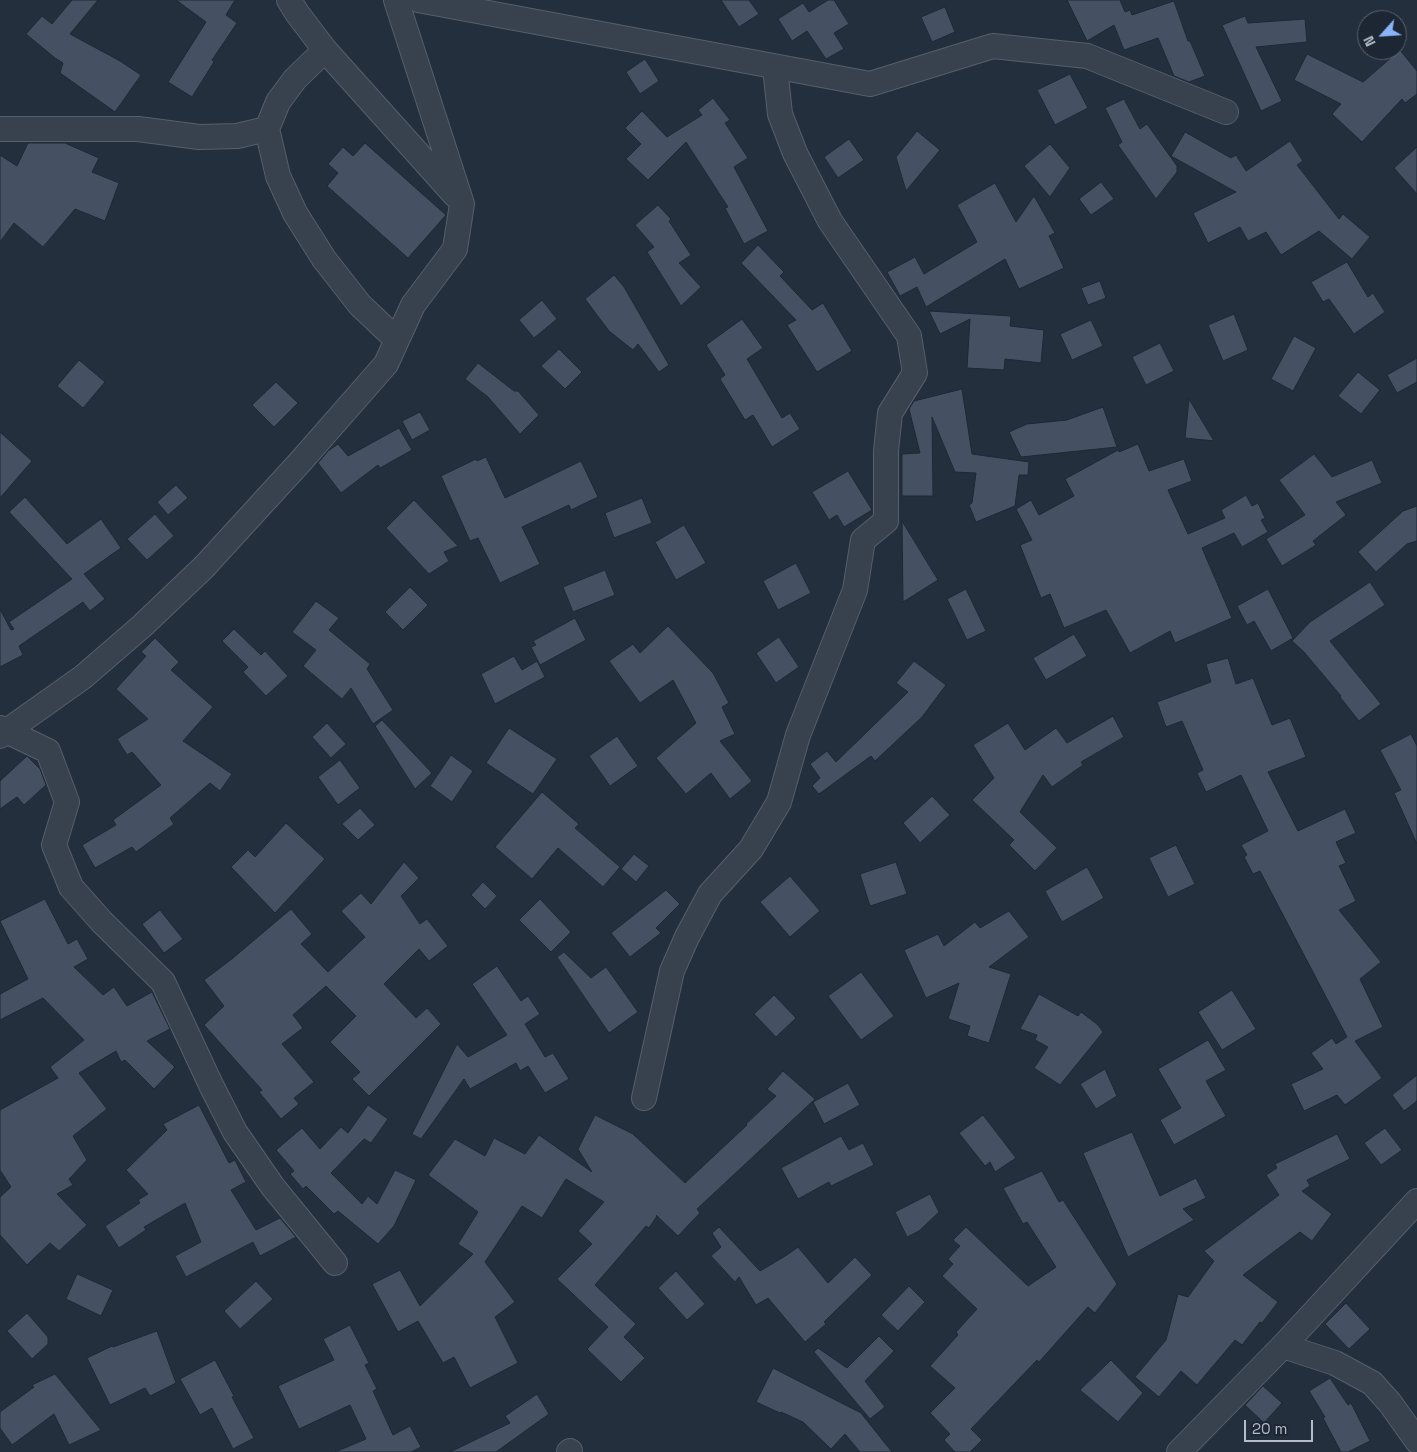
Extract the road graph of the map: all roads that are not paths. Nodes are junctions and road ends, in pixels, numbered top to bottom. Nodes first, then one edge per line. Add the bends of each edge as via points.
1 (289, 0) edge
2 (396, 0) edge
3 (418, 0) edge
4 (325, 50) junction
5 (775, 67) junction
6 (1226, 112) dead end
7 (0, 129) edge
8 (267, 129) junction
9 (462, 204) junction
10 (397, 340) junction
11 (2, 732) edge
12 (644, 1098) dead end
13 (1417, 1201) edge
14 (335, 1262) dead end
15 (1283, 1346) junction
16 (1417, 1441) edge
17 (1179, 1452) edge

1 - 4 street
2 - 9 street
3 - 5 street
4 - 8 street via 295,79 278,102
4 - 9 street
5 - 6 street via 870,84 993,46 1087,56
5 - 12 street via 780,114 795,153 830,221 909,336 915,373 890,413 886,451 886,521 863,540 855,590 798,735 779,802 751,849 710,894 672,971
7 - 8 street via 138,129 198,137 237,136
8 - 10 street via 278,176 295,213 324,259 360,305
9 - 10 street via 455,249 413,305
10 - 11 street via 386,364 204,567 83,676
11 - 14 street via 48,751 67,802 54,845 70,887 163,982 235,1132 273,1187
13 - 15 street
15 - 16 street via 1334,1364 1372,1383 1390,1402
15 - 17 street

